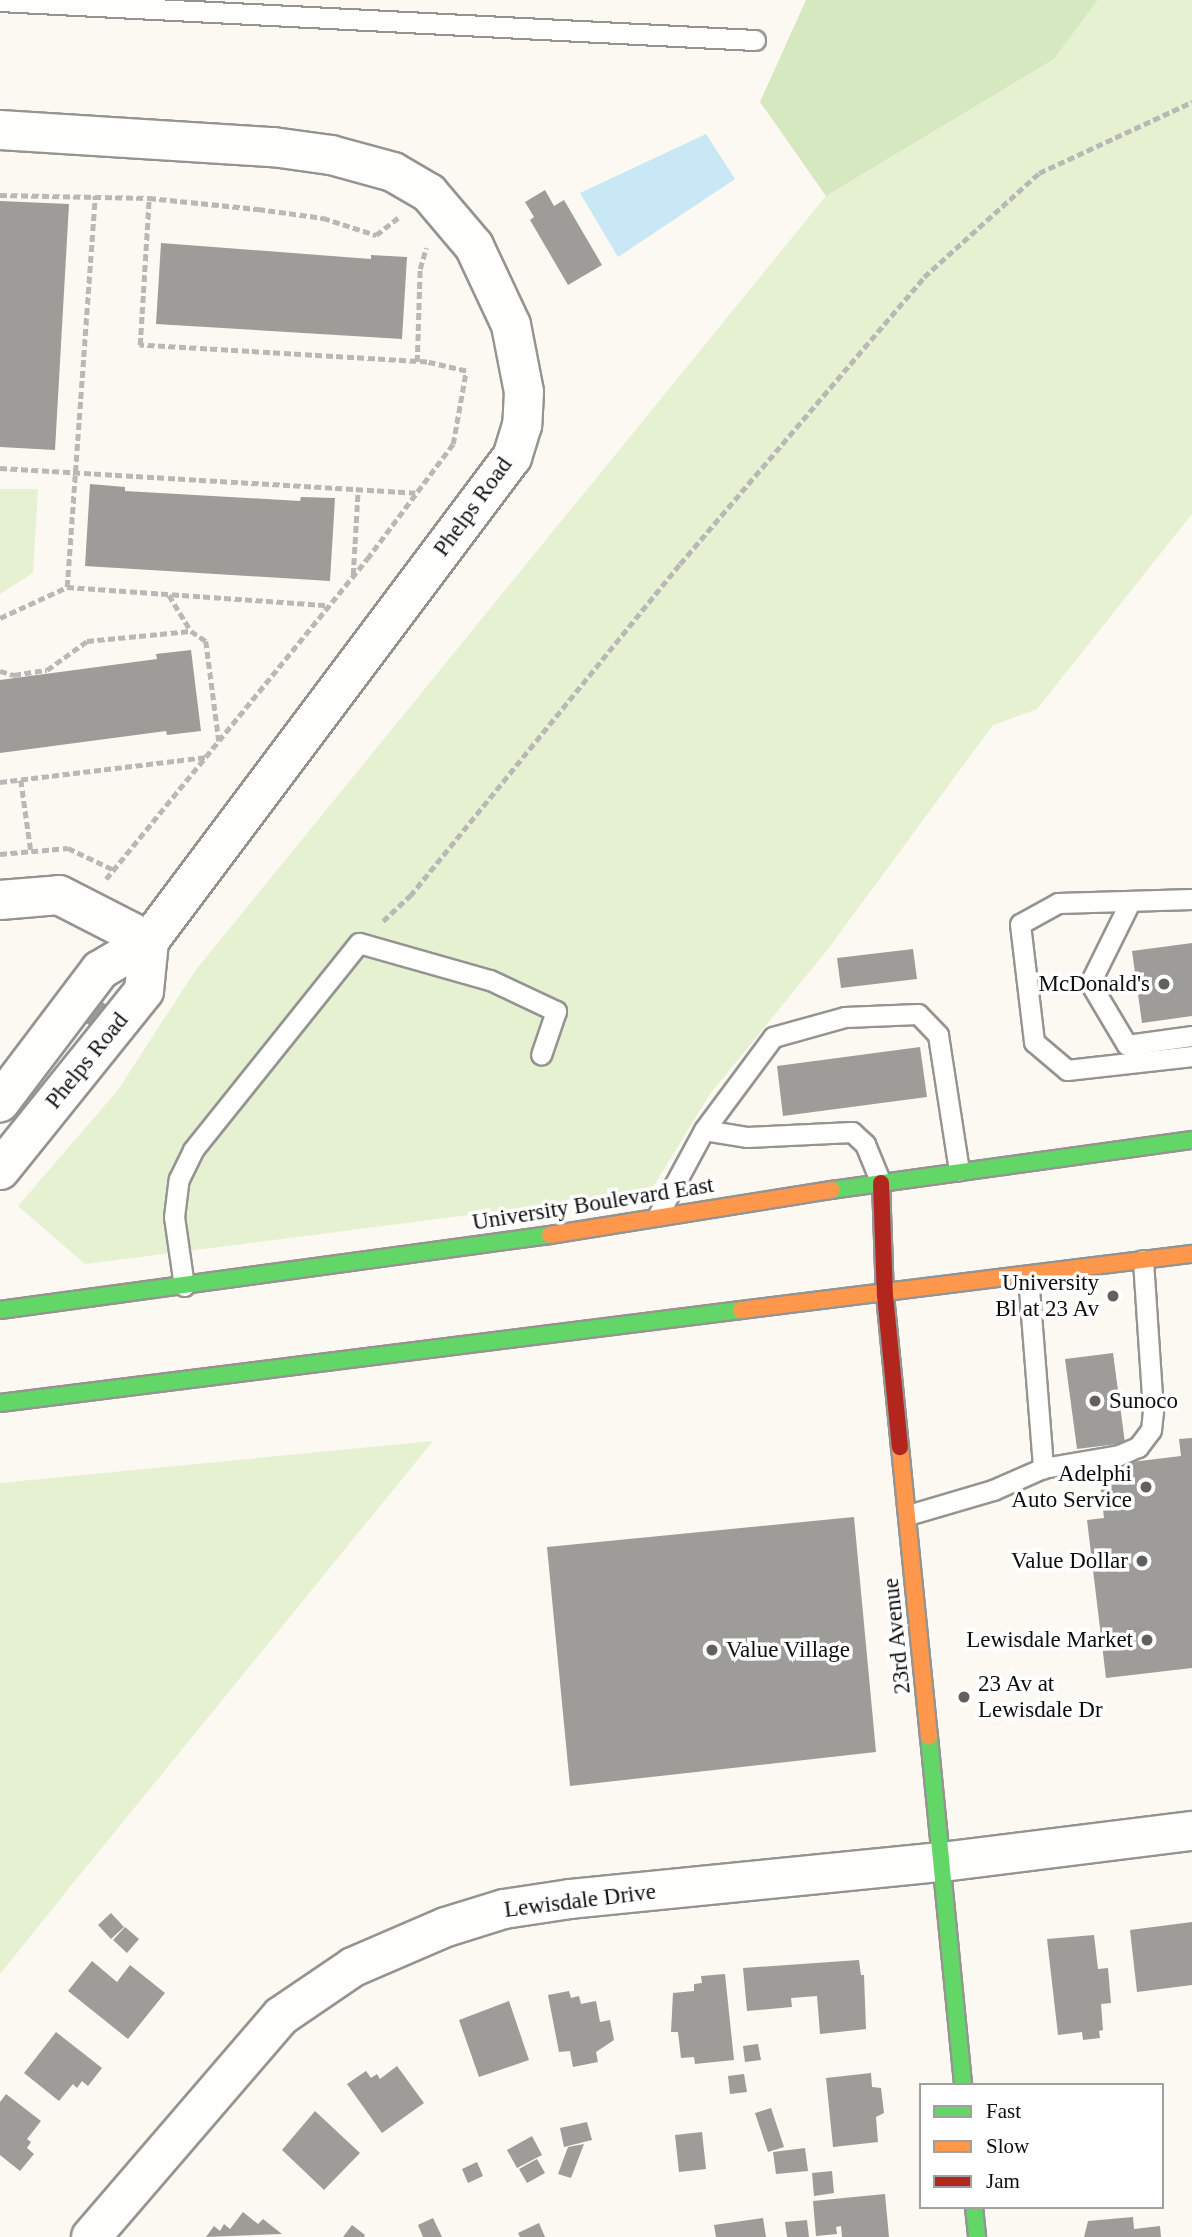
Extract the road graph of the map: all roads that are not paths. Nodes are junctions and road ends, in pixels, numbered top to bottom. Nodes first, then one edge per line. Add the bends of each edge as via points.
1 (0, 1) edge
2 (755, 40) dead end
3 (0, 130) edge
4 (1192, 899) edge
5 (0, 900) edge
6 (1129, 904) junction
7 (149, 941) junction
8 (1192, 1036) edge
9 (541, 1055) dead end
10 (1192, 1056) edge
11 (0, 1102) edge
12 (704, 1130) junction
13 (1192, 1140) edge
14 (0, 1170) edge
15 (959, 1170) junction
16 (881, 1183) junction
17 (658, 1215) junction
18 (1192, 1254) edge
19 (1143, 1260) junction
20 (1028, 1276) junction
21 (184, 1286) junction
22 (885, 1296) junction
23 (0, 1310) edge
24 (0, 1403) edge
25 (1043, 1468) junction
26 (908, 1516) junction
27 (1192, 1831) edge
28 (942, 1862) junction
29 (963, 2083) edge
30 (974, 2209) edge
31 (91, 2237) edge
32 (977, 2237) edge

1 - 2 lane
3 - 7 street, Phelps Road via 273,147 331,155 393,172 429,193 474,246 502,299 520,359 522,425 512,457
4 - 6 lane
5 - 7 street via 59,894
6 - 8 lane via 1090,983 1127,1045
6 - 10 lane via 1058,903 1020,924 1034,1042 1067,1070
7 - 11 street, Phelps Road via 100,970
7 - 14 street, Phelps Road via 144,990
9 - 21 lane via 556,1011 490,980 359,943 193,1150 179,1179 174,1217
12 - 15 lane via 773,1037 845,1017 918,1014 938,1035
12 - 16 lane via 747,1137 852,1132 865,1144
12 - 17 lane
13 - 15 main road, University Boulevard East
15 - 16 main road, University Boulevard East
16 - 17 main road, University Boulevard East
16 - 22 main road, 23rd Avenue
17 - 21 main road, University Boulevard East via 410,1257
18 - 19 main road
19 - 20 main road
19 - 25 lane via 1151,1430 1138,1447 1119,1455
20 - 22 main road
20 - 25 lane
21 - 23 main road, University Boulevard East
22 - 24 main road
22 - 26 main road, 23rd Avenue
25 - 26 lane via 993,1490
26 - 28 main road, 23rd Avenue
27 - 28 street, Lewisdale Drive
28 - 29 main road, 23rd Avenue
28 - 31 street, Lewisdale Drive via 505,1909 396,1946 353,1967 281,2016
30 - 32 main road

